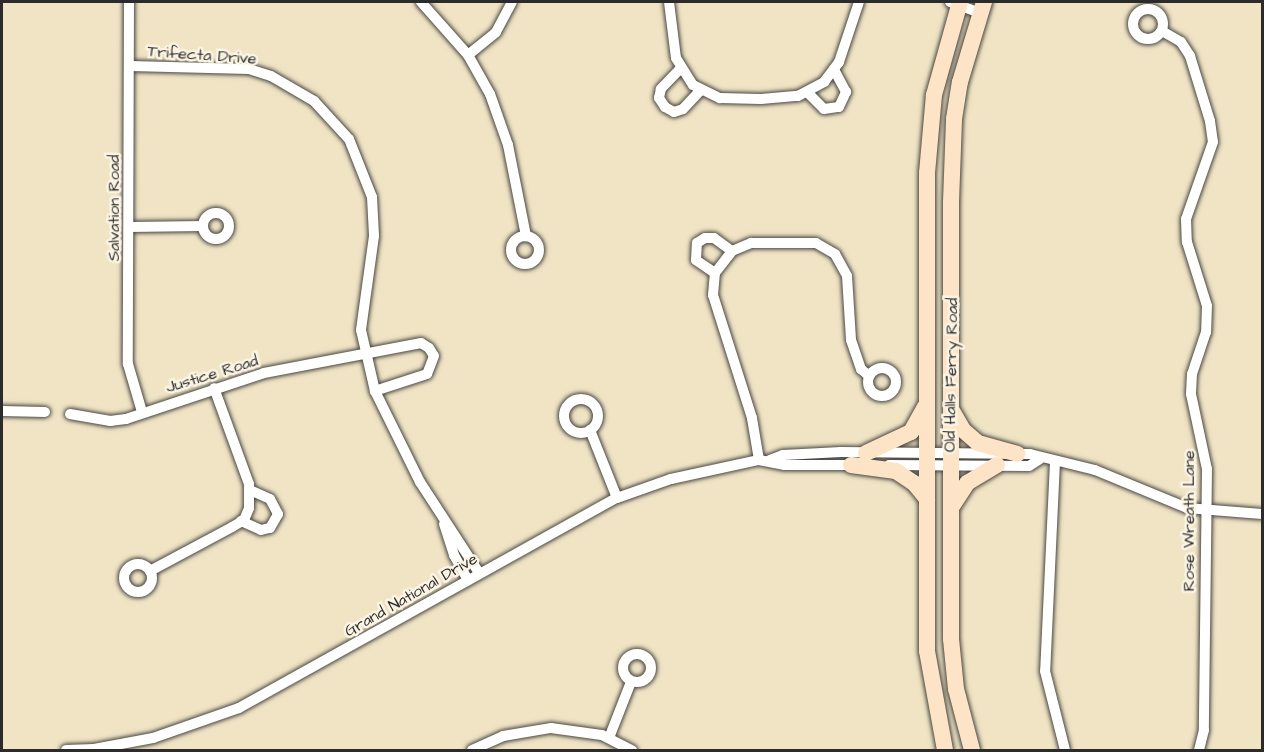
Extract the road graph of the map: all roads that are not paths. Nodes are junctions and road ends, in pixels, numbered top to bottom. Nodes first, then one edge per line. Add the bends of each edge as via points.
1 (129, 2) edge
2 (421, 2) edge
3 (512, 2) edge
4 (669, 2) edge
5 (859, 2) edge
6 (956, 3) edge
7 (983, 7) edge
8 (1162, 31) dead end
9 (468, 55) junction
10 (130, 66) junction
11 (680, 69) junction
12 (834, 69) junction
13 (700, 91) junction
14 (807, 92) junction
15 (203, 226) dead end
16 (130, 227) junction
17 (526, 236) dead end
18 (732, 251) junction
19 (715, 273) junction
20 (366, 356) junction
21 (869, 376) dead end
22 (214, 388) junction
23 (375, 391) junction
24 (927, 398) junction
25 (950, 406) junction
26 (2, 411) edge
27 (45, 412) dead end
28 (142, 412) junction
29 (70, 414) dead end
30 (590, 430) dead end
31 (867, 453) junction
32 (1018, 454) junction
33 (926, 459) junction
34 (950, 459) junction
35 (1040, 459) junction
36 (764, 460) junction
37 (1055, 462) junction
38 (851, 465) junction
39 (998, 465) junction
40 (250, 490) junction
41 (617, 498) junction
42 (927, 499) junction
43 (949, 511) junction
44 (1204, 512) junction
45 (1263, 514) edge
46 (241, 521) junction
47 (444, 524) junction
48 (150, 572) dead end
49 (479, 573) junction
50 (468, 580) junction
51 (631, 682) dead end
52 (609, 738) junction
53 (66, 750) edge
54 (472, 750) edge
55 (632, 750) edge
56 (945, 750) edge
57 (972, 750) edge
58 (1065, 750) edge
59 (1199, 750) edge

1 - 10 street, Salvation Road
2 - 9 street
3 - 9 street via 496,32
4 - 11 street via 669,24
5 - 12 street
6 - 7 street
6 - 24 main road, Old Halls Ferry Road via 940,63 928,144
7 - 25 main road, Old Halls Ferry Road via 960,82 954,119
8 - 44 street, Rose Wreath Lane via 1181,42 1190,56 1213,142 1186,219 1187,242 1208,306 1191,394 1207,469
9 - 17 street via 490,94 508,145
10 - 16 street, Salvation Road
10 - 20 street, Trifecta Drive via 249,69 294,86 335,120 359,157 372,196 374,236 361,330
11 - 13 street
11 - 13 street via 660,89 659,98 665,106 674,112 683,109
12 - 14 street via 824,82
12 - 14 street via 846,92 840,107 824,109
13 - 14 street via 720,98 761,99
15 - 16 street
16 - 28 street, Salvation Road via 128,364
18 - 19 street
18 - 19 street via 714,238 705,237 697,243 696,260
18 - 21 street via 751,243 816,243 835,254 847,276 851,340 861,369
19 - 36 street via 715,304
20 - 22 street, Justice Road via 264,373
20 - 23 street, Trifecta Drive
20 - 23 street via 421,343 434,356 427,374
22 - 28 street, Justice Road
22 - 40 street
23 - 47 street, Trifecta Drive
24 - 31 main road via 923,416 911,432
24 - 33 main road, Old Halls Ferry Road
25 - 32 main road via 963,430 978,443
25 - 34 main road, Old Halls Ferry Road
26 - 27 street
28 - 29 street, Justice Road via 110,422
30 - 41 street
31 - 33 street, Grand National Drive
31 - 36 street, Grand National Drive via 800,454
32 - 34 street, Grand National Drive
32 - 35 street, Grand National Drive
33 - 34 street, Grand National Drive
33 - 38 street, Grand National Drive
33 - 42 main road, Old Halls Ferry Road
34 - 39 street, Grand National Drive
34 - 43 main road, Old Halls Ferry Road
35 - 37 street, Grand National Drive
35 - 39 street, Grand National Drive via 1029,465
36 - 38 street, Grand National Drive via 784,465
36 - 41 street, Grand National Drive via 671,479
37 - 44 street, Grand National Drive via 1095,470
37 - 58 street via 1046,671
38 - 42 main road via 896,471 914,483
39 - 43 main road via 967,483
40 - 46 street via 249,508
40 - 46 street via 270,499 278,514 270,528 252,527
41 - 49 street, Grand National Drive
42 - 56 main road, Old Halls Ferry Road via 927,651
43 - 57 main road, Old Halls Ferry Road via 951,639 956,688
44 - 45 street, Grand National Drive
44 - 59 street, Rose Wreath Lane via 1204,730
46 - 48 street
47 - 49 street via 455,533
47 - 50 street via 453,555
49 - 50 street, Grand National Drive
50 - 53 street, Grand National Drive via 276,689 211,720 125,744
51 - 52 street
52 - 54 street via 574,730 529,729
52 - 55 street

